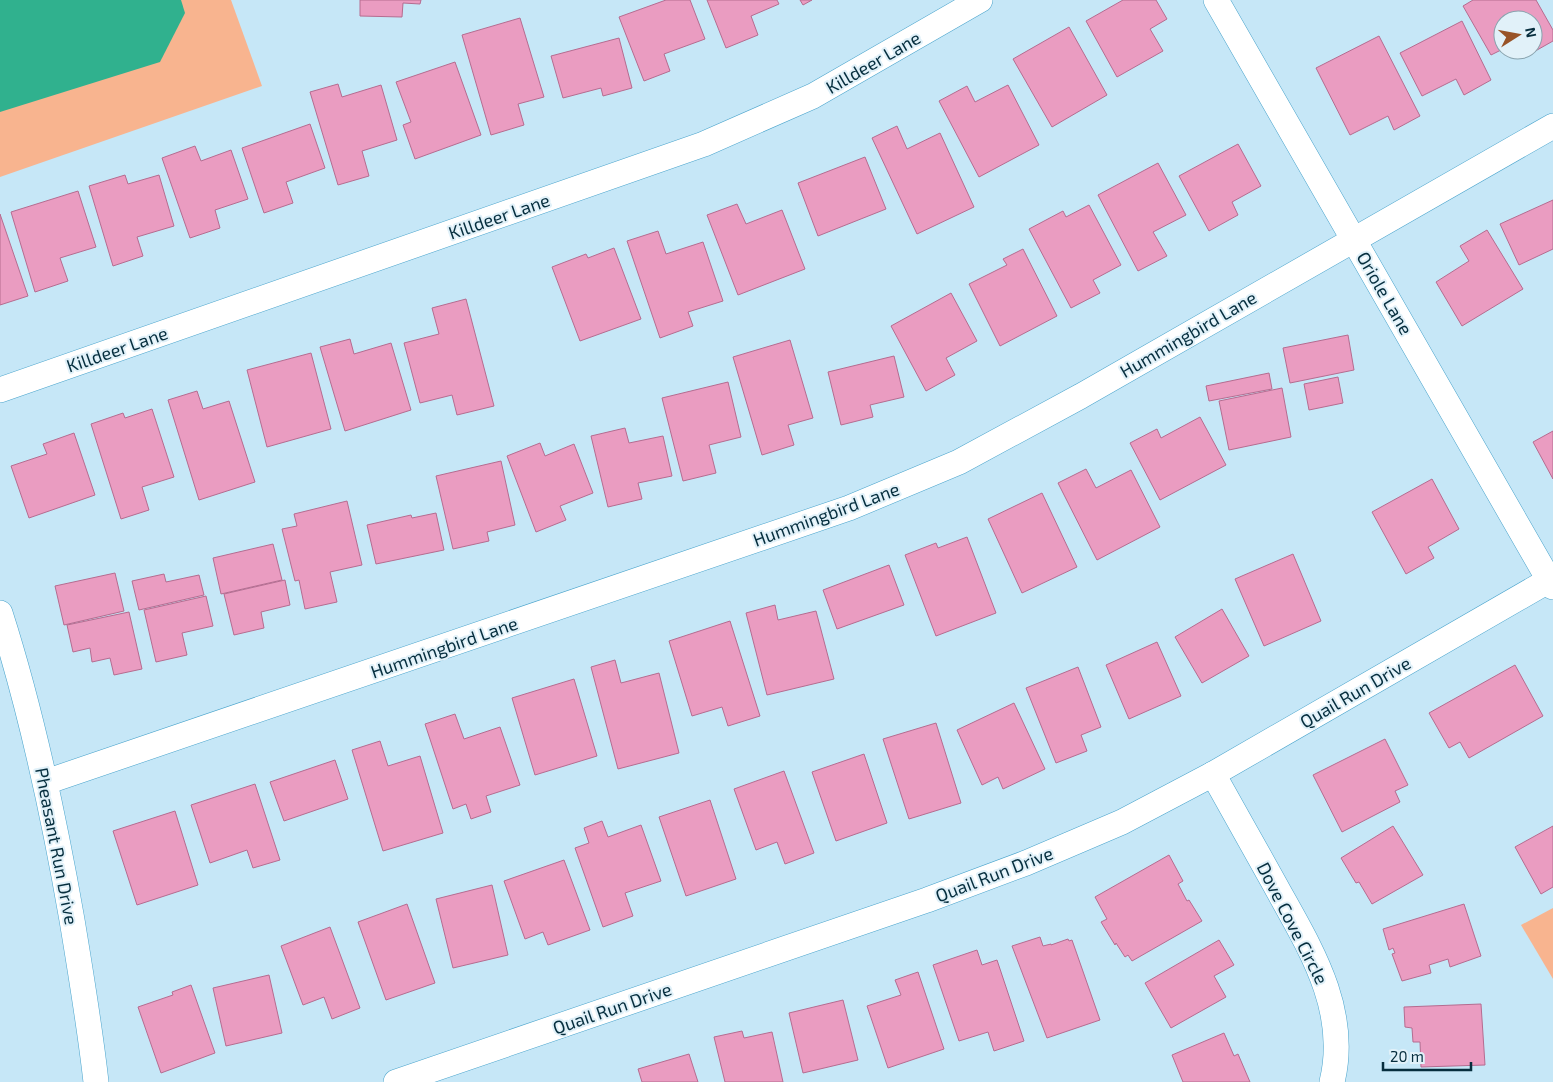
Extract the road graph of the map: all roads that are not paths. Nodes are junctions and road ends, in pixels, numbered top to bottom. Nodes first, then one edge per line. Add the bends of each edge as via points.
1 (980, 0) edge
2 (1216, 0) edge
3 (1553, 126) edge
4 (1354, 240) junction
5 (0, 390) edge
6 (1552, 582) edge
7 (0, 613) edge
8 (1213, 774) junction
9 (46, 782) junction
10 (96, 1082) edge
11 (396, 1082) edge
12 (1332, 1082) edge

1 - 5 street, Killdeer Lane via 813,96 704,144
2 - 4 street, Oriole Lane
3 - 4 street, Hummingbird Lane
4 - 6 street, Oriole Lane
4 - 9 street, Hummingbird Lane via 959,462 849,508
6 - 8 street, Quail Run Drive
7 - 9 street, Pheasant Run Drive
8 - 11 street, Quail Run Drive via 1122,822 1026,864
8 - 12 street, Dove Cove Circle via 1314,956 1329,993 1335,1023 1336,1054
9 - 10 street, Pheasant Run Drive via 89,1022

